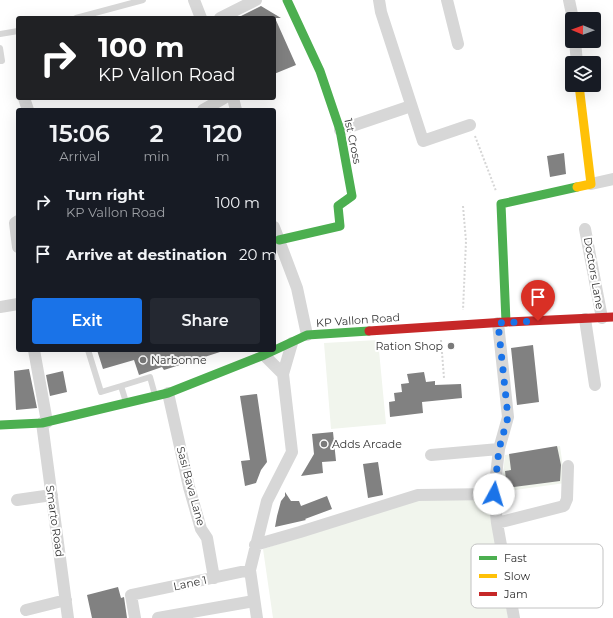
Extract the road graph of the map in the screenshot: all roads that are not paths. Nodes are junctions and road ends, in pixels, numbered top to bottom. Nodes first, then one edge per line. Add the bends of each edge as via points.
1 (143, 0) edge
2 (194, 0) edge
3 (256, 0) edge
4 (287, 0) edge
5 (379, 0) edge
6 (447, 0) edge
7 (569, 0) edge
8 (572, 12) edge
9 (83, 16) edge
10 (200, 16) edge
11 (224, 16) edge
12 (16, 31) edge
13 (0, 34) edge
14 (458, 44) dead end
15 (0, 48) edge
16 (0, 61) edge
17 (579, 92) edge
18 (220, 100) edge
19 (411, 106) junction
20 (206, 108) edge
21 (470, 125) road end
22 (340, 130) junction
23 (613, 179) edge
24 (591, 184) junction
25 (585, 229) dead end
26 (276, 232) edge
27 (279, 240) junction
28 (16, 304) edge
29 (0, 307) edge
30 (607, 318) edge
31 (585, 319) junction
32 (502, 323) junction
33 (307, 336) junction
34 (292, 343) junction
35 (276, 350) edge
36 (34, 352) edge
37 (89, 352) edge
38 (273, 352) edge
39 (264, 356) junction
40 (283, 374) junction
41 (595, 385) dead end
42 (121, 386) junction
43 (168, 393) junction
44 (156, 397) junction
45 (127, 404) junction
46 (45, 422) junction
47 (0, 425) edge
48 (499, 449) junction
49 (431, 455) dead end
50 (568, 466) dead end
51 (494, 494) junction
52 (52, 495) junction
53 (17, 500) dead end
54 (497, 523) junction
55 (501, 544) edge
56 (255, 545) junction
57 (250, 570) junction
58 (214, 578) junction
59 (66, 600) junction
60 (254, 600) junction
61 (512, 608) edge
62 (26, 610) dead end
63 (68, 618) edge
64 (134, 618) edge
65 (158, 618) edge
66 (258, 618) edge
67 (514, 618) edge

1 - 9 lane
2 - 10 street
3 - 11 street
4 - 22 street, 1st Cross via 320,71
5 - 19 street
6 - 14 street
7 - 8 street
12 - 13 lane
15 - 16 lane
17 - 24 street
18 - 20 street
19 - 21 street via 423,141
19 - 22 street
22 - 27 street, 1st Cross via 352,196 338,206 340,226
23 - 24 street
24 - 32 street via 501,204
25 - 30 street, Doctors Lane
26 - 27 street
27 - 33 street via 297,288
28 - 29 street
30 - 31 street, KP Vallon Road
31 - 32 street, KP Vallon Road
31 - 41 street
32 - 33 street, KP Vallon Road
32 - 48 street via 508,417
33 - 34 street, KP Vallon Road
34 - 35 street, KP Vallon Road
34 - 40 street
36 - 46 street, Smarto Road
37 - 42 lane via 101,392
38 - 39 street, KP Vallon Road
39 - 40 street
39 - 43 street, KP Vallon Road
40 - 56 street via 292,452 267,501
42 - 44 lane via 150,377
42 - 45 lane
43 - 44 street, KP Vallon Road
43 - 58 street, Sasi Bava Lane via 191,493 201,529 207,538
44 - 45 street, KP Vallon Road
45 - 46 street, KP Vallon Road
46 - 47 street, KP Vallon Road
46 - 52 street, Smarto Road
48 - 49 street
48 - 51 street
50 - 54 street via 567,499 564,506
51 - 54 street
51 - 56 street via 418,495
52 - 53 street
52 - 59 street, Smarto Road
54 - 55 street
56 - 57 street
57 - 58 street, Lane 1
57 - 60 street
58 - 64 street, Lane 1 via 131,595
59 - 62 street
59 - 63 street, Smarto Road
60 - 65 street
60 - 66 street
61 - 67 street

